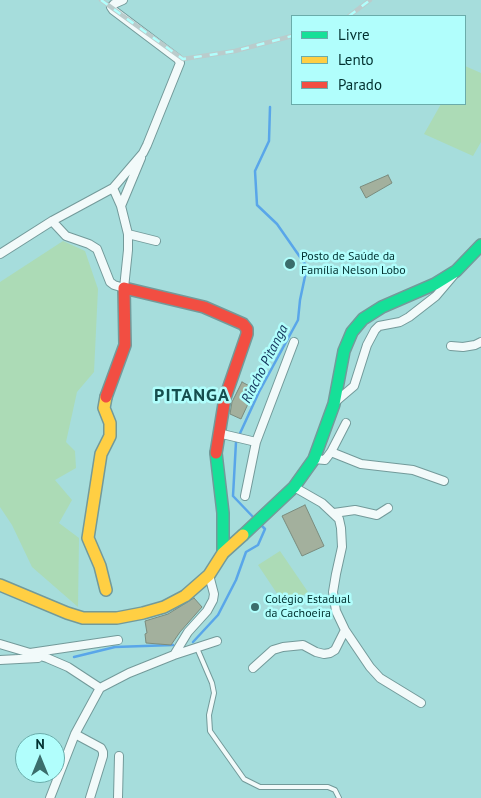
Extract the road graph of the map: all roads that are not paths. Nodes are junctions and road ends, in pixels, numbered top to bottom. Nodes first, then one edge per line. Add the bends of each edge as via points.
1 (123, 0) edge
2 (143, 153) junction
3 (113, 188) junction
4 (121, 206) junction
5 (52, 222) junction
6 (128, 234) junction
7 (156, 240) dead end
8 (481, 245) edge
9 (0, 254) edge
10 (456, 270) junction
11 (124, 288) junction
12 (294, 342) dead end
13 (481, 342) edge
14 (451, 346) dead end
15 (334, 404) junction
16 (346, 423) dead end
17 (218, 433) junction
18 (256, 442) junction
19 (331, 452) junction
20 (314, 459) junction
21 (444, 480) dead end
22 (294, 487) junction
23 (245, 496) dead end
24 (388, 508) dead end
25 (334, 513) junction
26 (223, 553) junction
27 (208, 574) junction
28 (0, 585) edge
29 (106, 590) dead end
30 (345, 630) junction
31 (118, 640) dead end
32 (217, 641) dead end
33 (0, 644) edge
34 (197, 648) junction
35 (30, 654) junction
36 (174, 655) junction
37 (47, 658) junction
38 (0, 660) edge
39 (253, 668) dead end
40 (100, 688) junction
41 (421, 703) dead end
42 (75, 734) junction
43 (119, 756) dead end
44 (50, 798) edge
45 (90, 798) edge
46 (118, 798) edge
47 (339, 798) edge

1 - 2 street via 111,7 113,10 180,63
2 - 3 street
2 - 4 street
3 - 4 street
3 - 5 street
4 - 6 street
5 - 9 street
5 - 11 street via 66,236 96,249 110,282
6 - 7 street
6 - 11 street
8 - 10 main road
10 - 15 street via 449,282 424,306 400,322 385,324 375,330 354,386
10 - 15 main road via 434,284 382,307 352,332 344,351
11 - 17 main road via 204,307 243,324 247,329 225,398
11 - 29 main road via 125,345 105,399 110,436 101,454 88,538
12 - 18 street
13 - 14 street
15 - 20 main road
16 - 19 street
17 - 18 street
17 - 26 main road via 216,454 223,514
18 - 23 street
19 - 20 street via 325,460
19 - 21 street via 361,464 413,470
20 - 22 main road
22 - 25 street
22 - 26 main road
24 - 25 street via 377,515 355,510
25 - 30 street via 339,519 342,547 334,592 336,611
26 - 27 main road
27 - 28 main road via 185,596 164,607 100,619 67,613
27 - 36 street via 213,600
30 - 39 street via 335,650 330,653 316,652 303,646 283,647 272,650
30 - 41 street via 380,678
31 - 35 street
32 - 34 street
33 - 35 street
34 - 36 street
34 - 47 lane via 214,693 209,715 210,731 244,779 260,787 328,787 335,790
35 - 37 street
36 - 40 street
37 - 38 street
37 - 40 street via 68,666
40 - 42 street
42 - 44 street
42 - 45 street via 101,748 104,756
43 - 46 street

